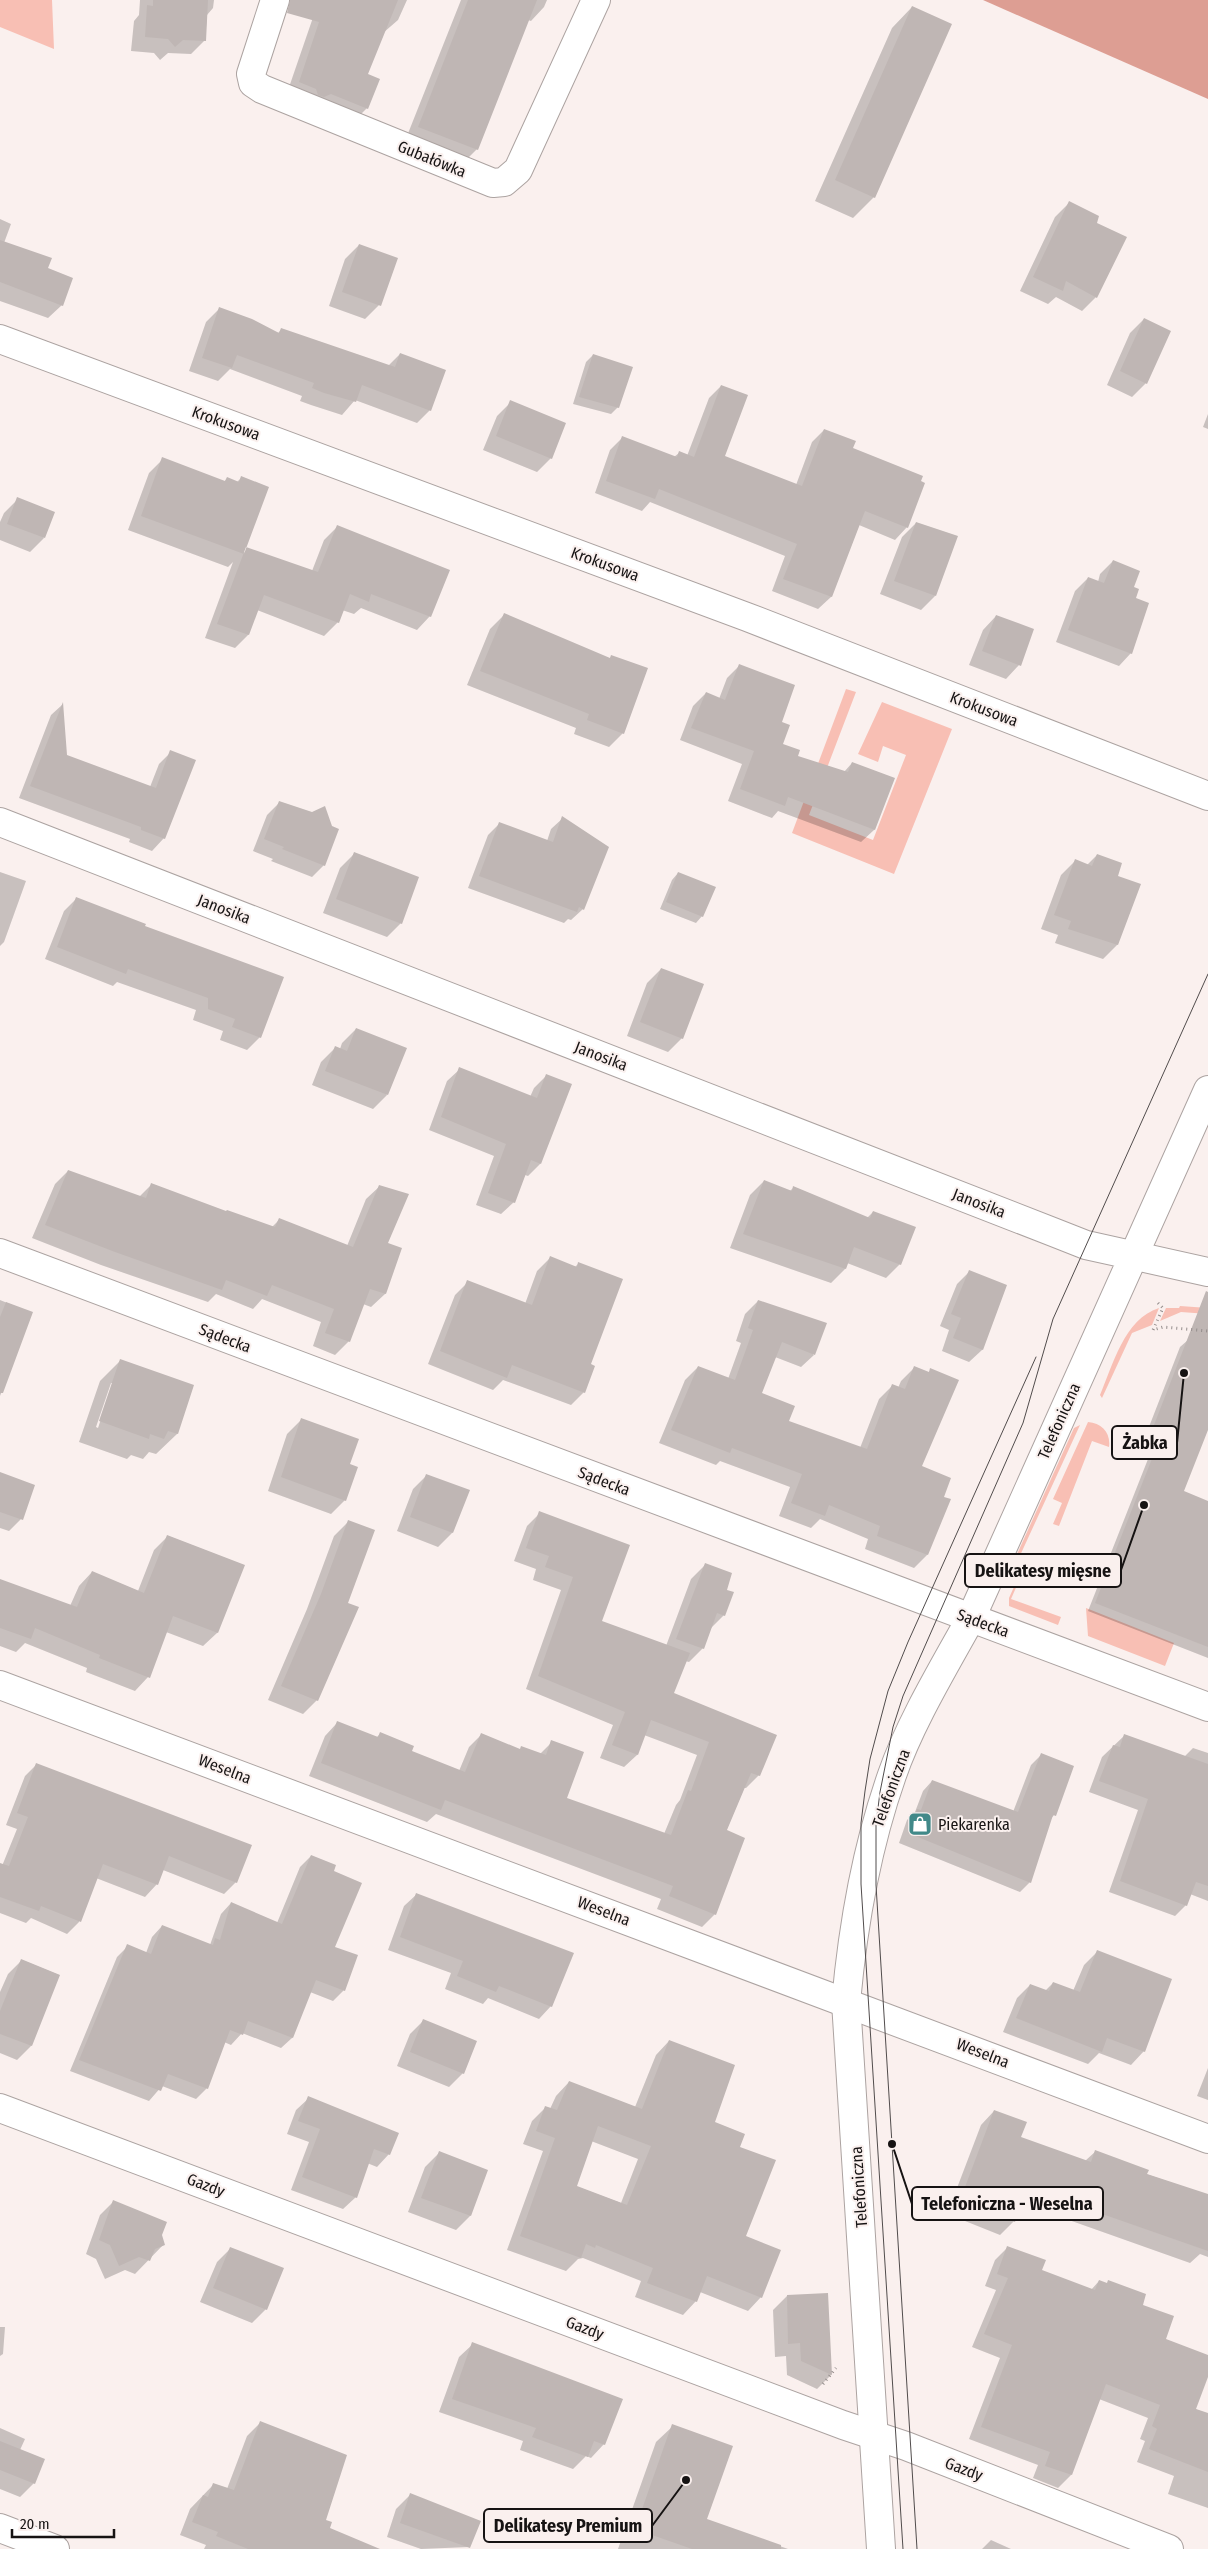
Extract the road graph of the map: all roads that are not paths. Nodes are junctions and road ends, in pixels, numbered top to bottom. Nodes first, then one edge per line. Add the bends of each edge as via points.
1 (275, 0) edge
2 (596, 0) edge
3 (0, 339) edge
4 (1208, 796) edge
5 (0, 822) edge
6 (1208, 1090) edge
7 (0, 1253) edge
8 (1134, 1254) junction
9 (1208, 1272) edge
10 (971, 1618) junction
11 (0, 1685) edge
12 (1208, 1708) edge
13 (846, 2002) junction
14 (0, 2108) edge
15 (1208, 2139) edge
16 (876, 2435) junction
17 (0, 2528) edge
18 (55, 2549) edge
19 (881, 2549) edge
20 (1169, 2549) edge

1 - 2 street, Gubałówka via 251,74 253,83 493,183 504,182 518,170
3 - 4 street, Krokusowa via 747,617
5 - 8 street, Janosika via 1053,1232 1086,1244
6 - 8 street, Telefoniczna
7 - 10 street, Sądecka
8 - 9 street, Janosika
8 - 10 street, Telefoniczna
10 - 12 street, Sądecka
10 - 13 street, Telefoniczna via 892,1774 863,1871
11 - 13 street, Weselna
13 - 15 street, Weselna
13 - 16 street, Telefoniczna
14 - 16 street, Gazdy via 834,2422
16 - 19 street, Telefoniczna
16 - 20 street, Gazdy
17 - 18 street

